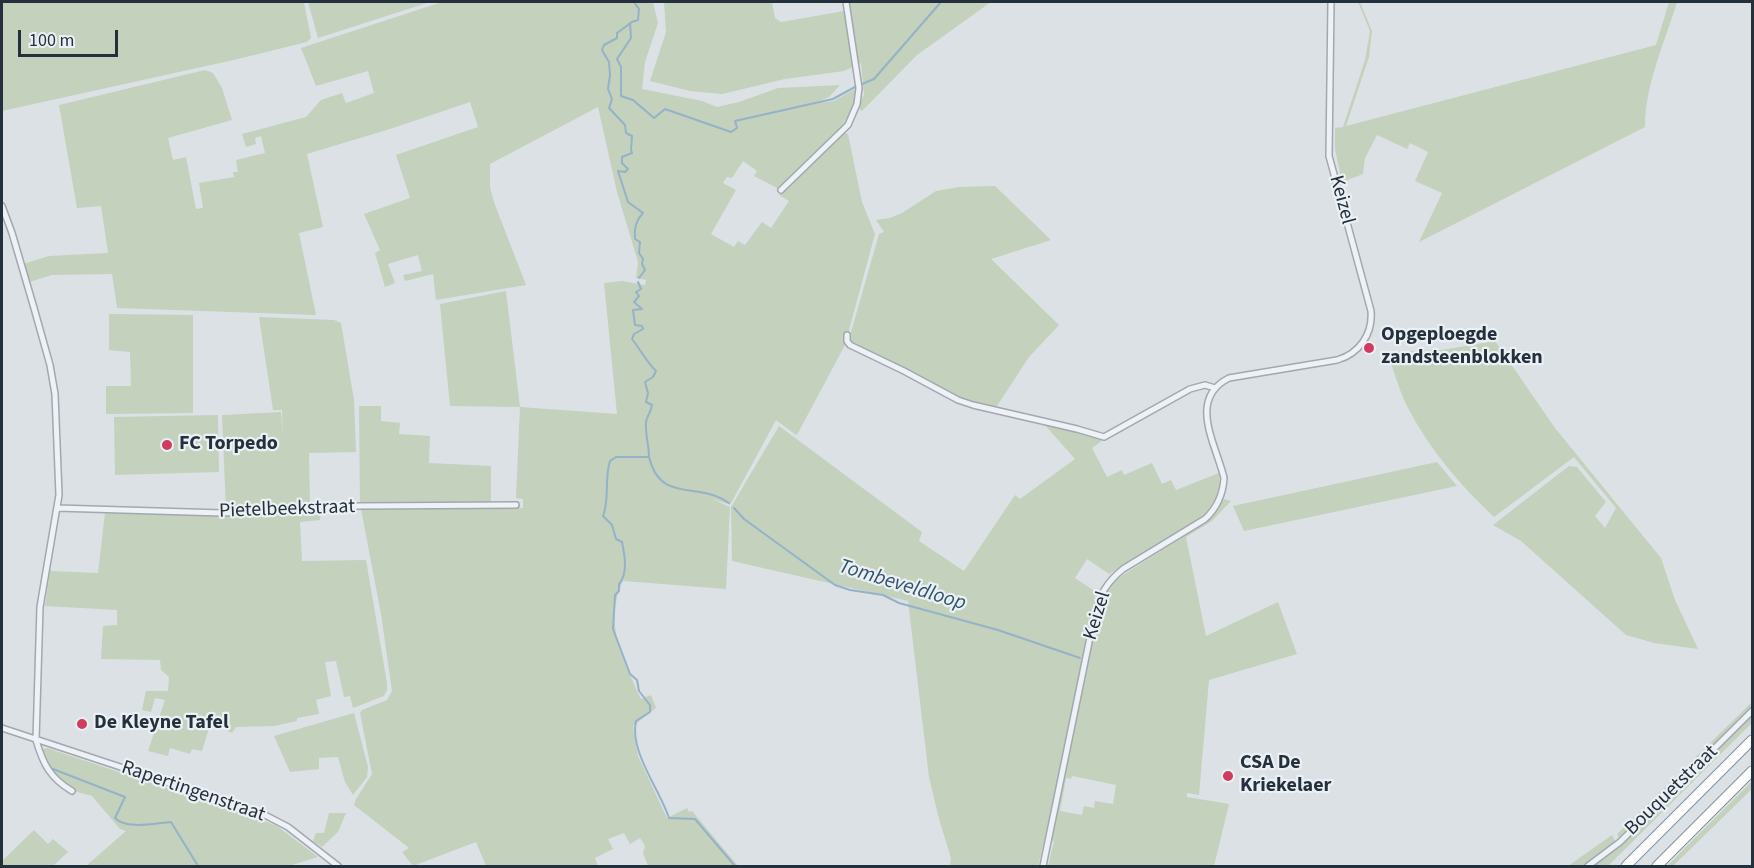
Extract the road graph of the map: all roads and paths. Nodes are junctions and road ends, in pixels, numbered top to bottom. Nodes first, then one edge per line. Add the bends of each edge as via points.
1 (846, 2) edge
2 (1331, 2) edge
3 (781, 190) dead end
4 (2, 206) edge
5 (848, 335) dead end
6 (1215, 388) junction
7 (516, 505) dead end
8 (57, 508) junction
9 (1752, 711) edge
10 (2, 728) edge
11 (36, 740) junction
12 (1752, 740) edge
13 (1752, 771) edge
14 (72, 791) dead end
15 (338, 867) edge
16 (1043, 867) edge
17 (1588, 867) edge
18 (1626, 867) edge
19 (1657, 867) edge

1 - 3 street via 859,88 857,104 848,125
2 - 6 street, Keizel via 1329,156 1372,321 1361,345 1351,355 1229,378
4 - 8 street via 53,379
5 - 6 street, Keizel via 850,345 958,400 1104,437 1190,388
6 - 16 street, Keizel via 1207,402 1206,415 1224,478 1219,499 1205,519 1123,569 1102,591
7 - 8 street, Pietelbeekstraat via 359,506 222,513
8 - 11 street via 40,606
9 - 17 street, Bouquetstraat via 1620,842
10 - 11 street, Rapertingenstraat
11 - 14 street via 40,756 55,780
11 - 15 street, Rapertingenstraat via 262,814 288,827
12 - 18 highway
13 - 19 highway

